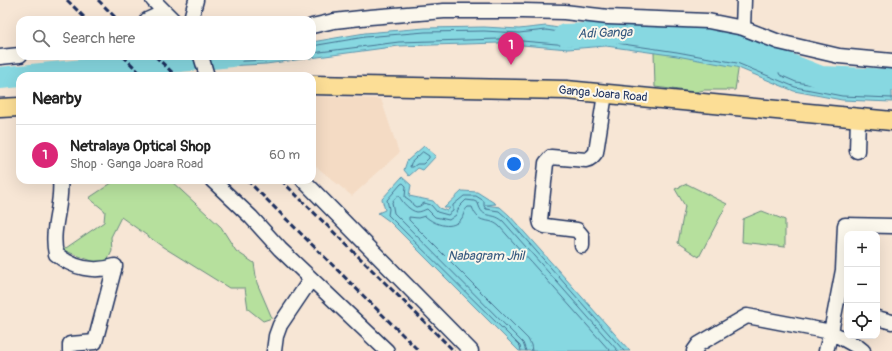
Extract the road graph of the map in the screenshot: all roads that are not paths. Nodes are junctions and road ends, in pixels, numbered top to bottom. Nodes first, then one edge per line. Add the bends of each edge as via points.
1 (153, 0) edge
2 (196, 0) edge
3 (744, 0) edge
4 (443, 6) edge
5 (169, 16) edge
6 (192, 16) edge
7 (316, 25) edge
8 (743, 28) junction
9 (16, 55) edge
10 (0, 57) edge
11 (202, 60) edge
12 (892, 61) edge
13 (206, 72) edge
14 (316, 85) edge
15 (605, 94) junction
16 (16, 107) edge
17 (0, 108) edge
18 (858, 118) junction
19 (892, 121) edge
20 (856, 150) dead end
21 (60, 184) edge
22 (216, 184) edge
23 (307, 184) edge
24 (892, 226) edge
25 (582, 246) dead end
26 (311, 279) junction
27 (841, 309) edge
28 (880, 319) edge
29 (892, 322) edge
30 (831, 332) junction
31 (72, 351) edge
32 (274, 351) edge
33 (387, 351) edge
34 (471, 351) edge
35 (694, 351) edge
36 (826, 351) edge
37 (863, 351) edge

1 - 5 street
2 - 6 street
3 - 8 street
4 - 7 street
4 - 8 street via 708,22
8 - 12 street via 779,42 812,50 846,57
9 - 10 street
11 - 13 street
14 - 15 main road, Ganga Joara Road via 566,90
15 - 18 main road, Ganga Joara Road
15 - 25 street via 594,156 586,160 551,157 546,163 541,224 577,230 582,236
16 - 17 main road
18 - 19 main road, Ganga Joara Road
18 - 20 street
21 - 31 street via 60,203 54,237 56,254 65,262 96,270 115,266 95,342 70,344
22 - 26 street
23 - 34 street
24 - 27 street via 845,225
26 - 32 street via 280,325
26 - 33 street
27 - 30 street
28 - 29 street
30 - 35 street via 747,316 699,344
30 - 36 street
30 - 37 street

